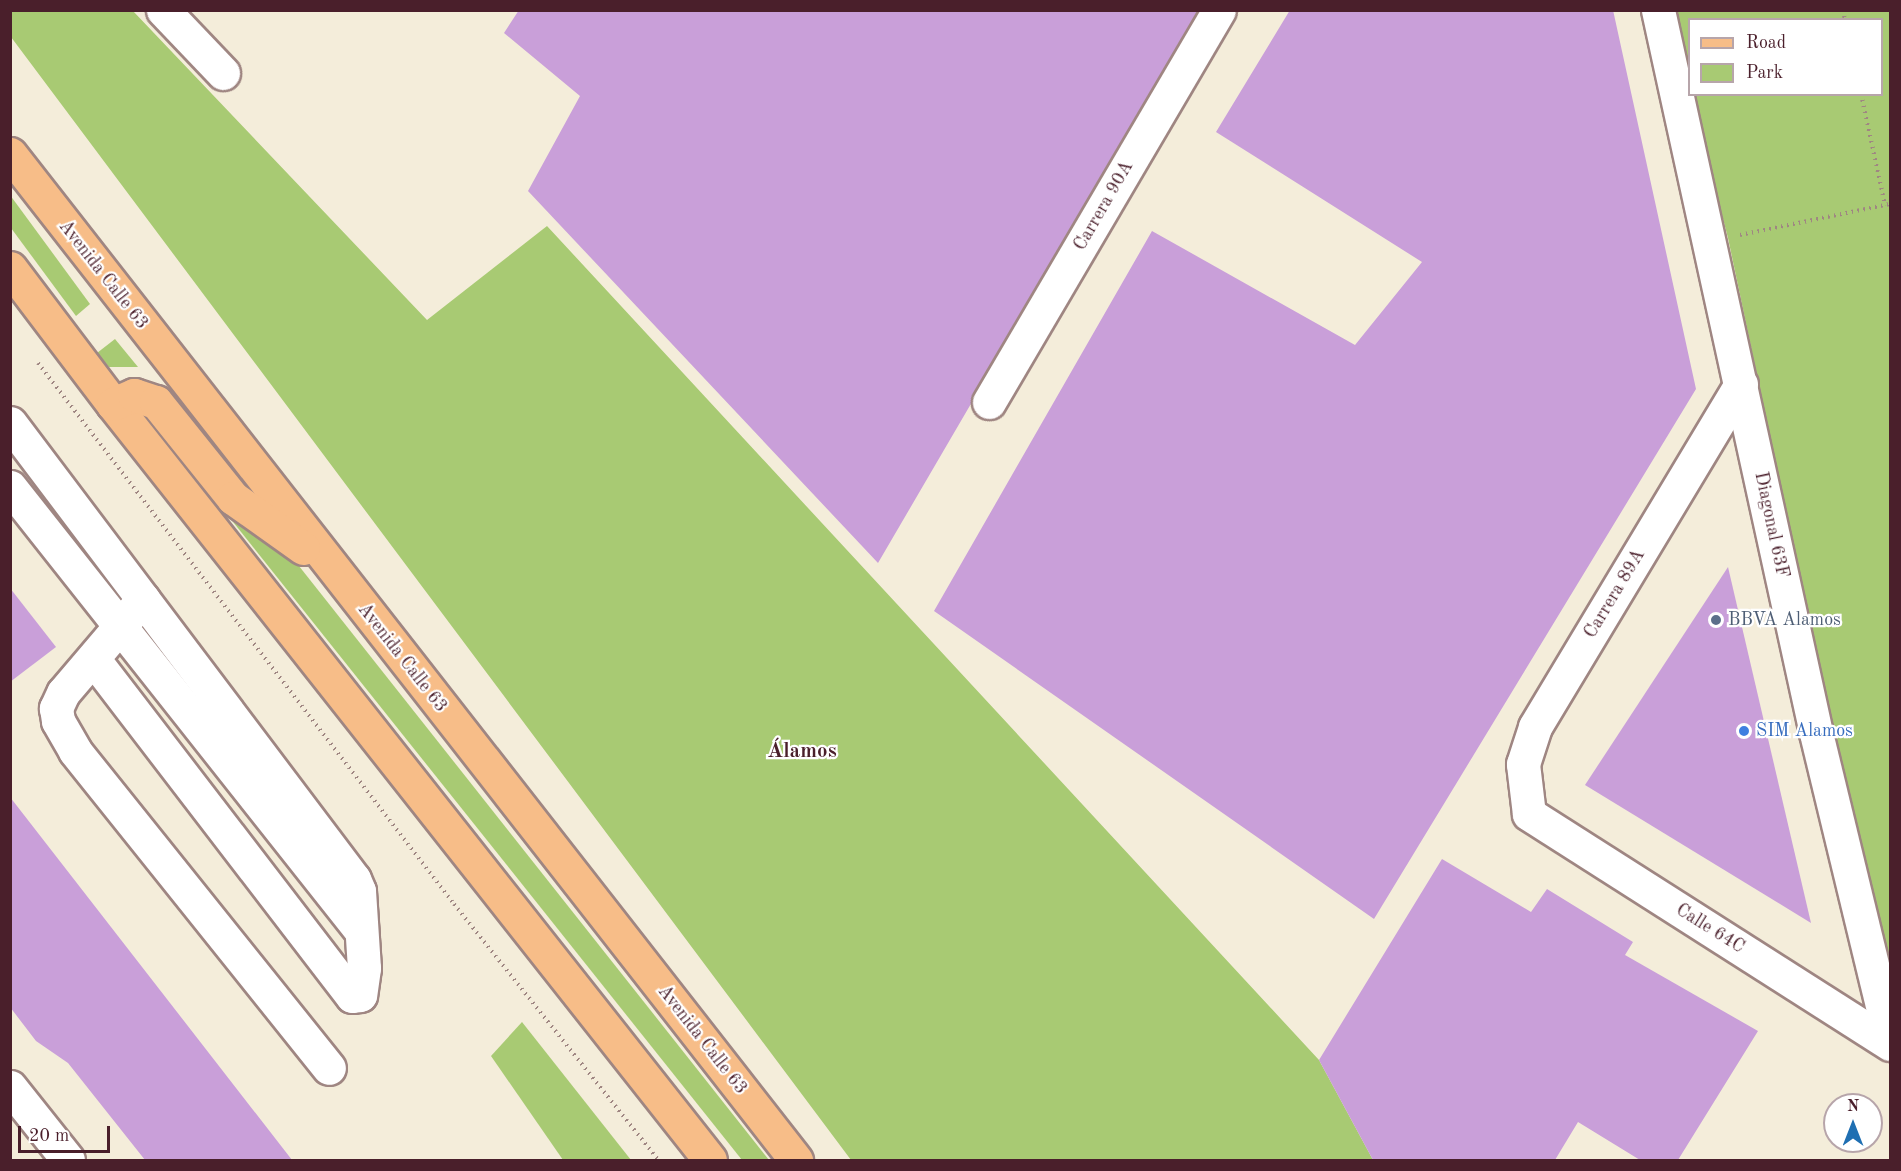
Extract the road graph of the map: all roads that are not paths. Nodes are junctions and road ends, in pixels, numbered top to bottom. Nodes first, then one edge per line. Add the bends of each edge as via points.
1 (163, 10) edge
2 (1219, 10) edge
3 (1658, 10) edge
4 (223, 73) dead end
5 (10, 154) edge
6 (10, 268) edge
7 (1741, 384) junction
8 (989, 402) dead end
9 (113, 404) junction
10 (10, 423) edge
11 (10, 487) edge
12 (334, 570) junction
13 (143, 599) junction
14 (122, 628) junction
15 (93, 659) junction
16 (1529, 814) joint
17 (361, 931) junction
18 (1890, 1039) edge
19 (1890, 1044) edge
20 (329, 1068) dead end
21 (10, 1087) edge
22 (68, 1161) edge
23 (710, 1161) edge
24 (796, 1161) edge

1 - 4 street
2 - 8 street, Carrera 90A
3 - 7 street, Diagonal 63F
5 - 12 main road, Avenida Calle 63
6 - 9 main road
7 - 16 street, Carrera 89A via 1535,727 1523,764
7 - 18 street, Diagonal 63F via 1816,733
9 - 12 main road via 134,395 156,402 233,498
9 - 23 main road
10 - 13 street
11 - 14 street
12 - 24 main road, Avenida Calle 63
13 - 14 street
13 - 17 street via 354,879 359,891
14 - 15 street
14 - 17 street
15 - 17 street via 354,998 363,988
15 - 20 street via 59,699 57,715 64,731
16 - 19 street, Calle 64C
21 - 22 street

